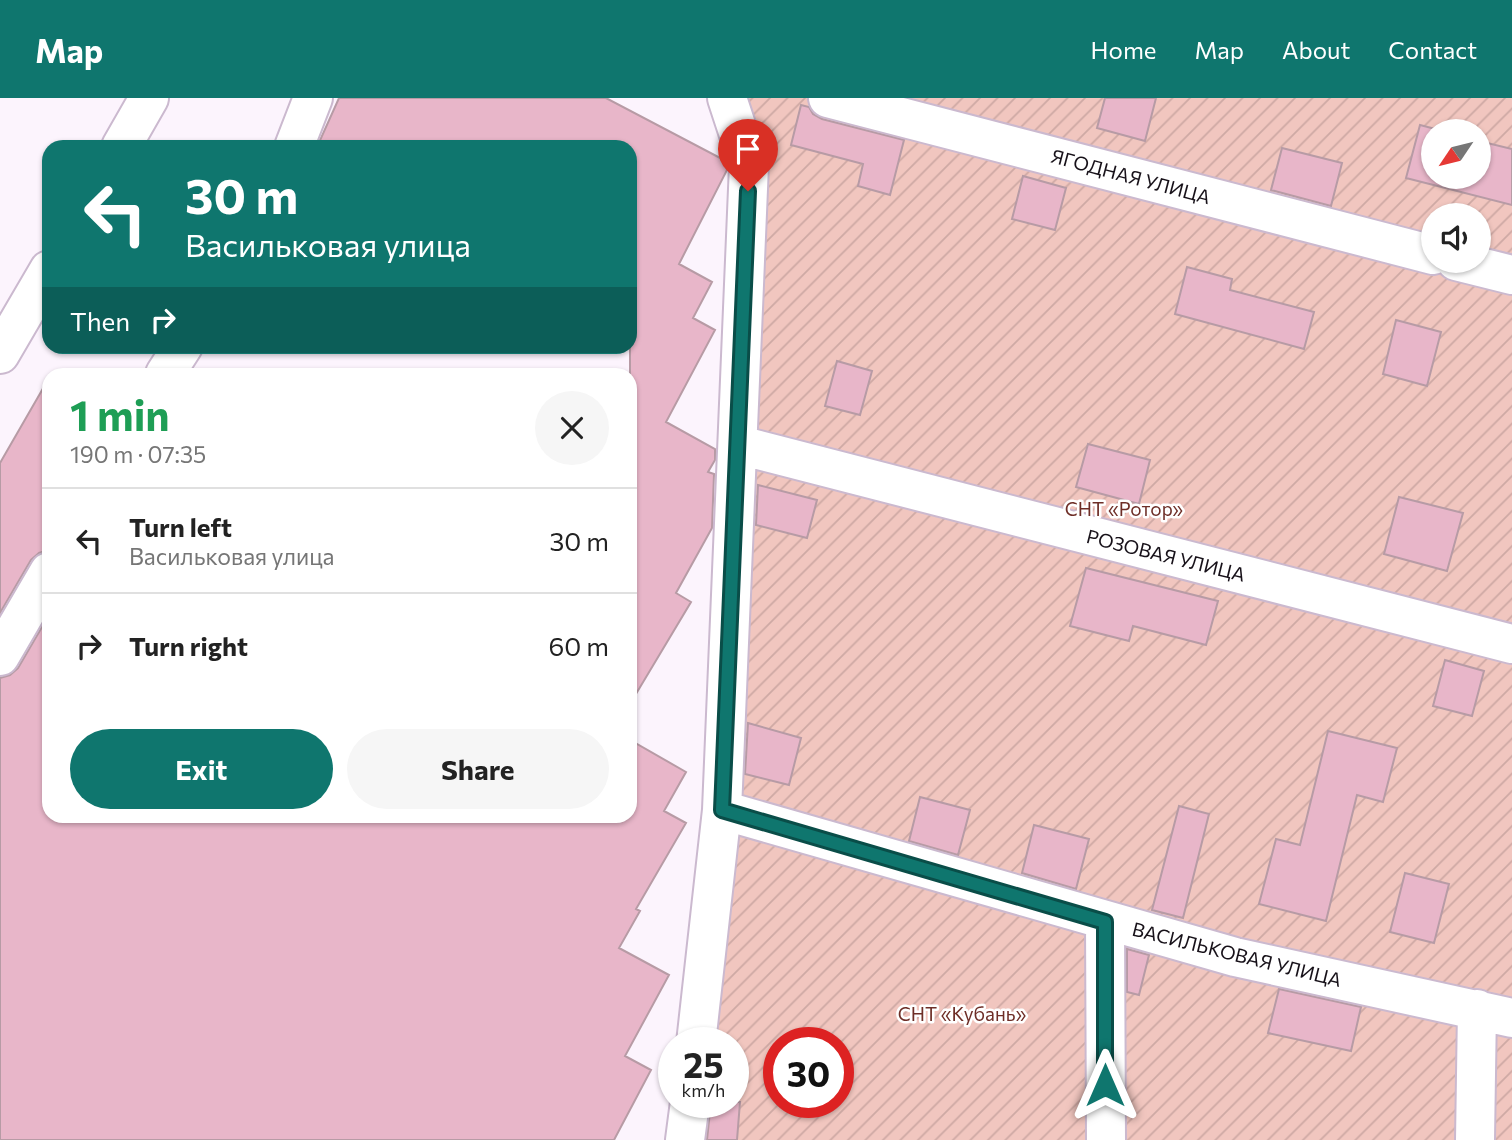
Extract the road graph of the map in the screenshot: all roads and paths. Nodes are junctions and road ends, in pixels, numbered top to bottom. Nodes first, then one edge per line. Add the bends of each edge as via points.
1 (149, 98) edge
2 (313, 98) edge
3 (727, 98) edge
4 (828, 98) edge
5 (125, 140) edge
6 (297, 140) edge
7 (1421, 252) edge
8 (1491, 270) edge
9 (1512, 275) edge
10 (42, 282) edge
11 (0, 354) edge
12 (739, 445) junction
13 (42, 584) edge
14 (1512, 644) edge
15 (0, 656) edge
16 (722, 810) junction
17 (1105, 922) junction
18 (1494, 1013) edge
19 (698, 1027) edge
20 (688, 1118) edge
21 (685, 1140) edge
22 (1106, 1140) edge
23 (1475, 1140) edge

1 - 5 street
2 - 6 street
3 - 12 street via 749,165
4 - 7 street, ЯГОДНАЯ УЛИЦА
8 - 9 street
10 - 11 street
12 - 14 street, РОЗОВАЯ УЛИЦА
12 - 16 street
13 - 15 street
16 - 17 street, ВАСИЛЬКОВАЯ УЛИЦА
16 - 19 street
17 - 18 street, ВАСИЛЬКОВАЯ УЛИЦА via 1235,957
17 - 22 street
18 - 23 street
20 - 21 street

